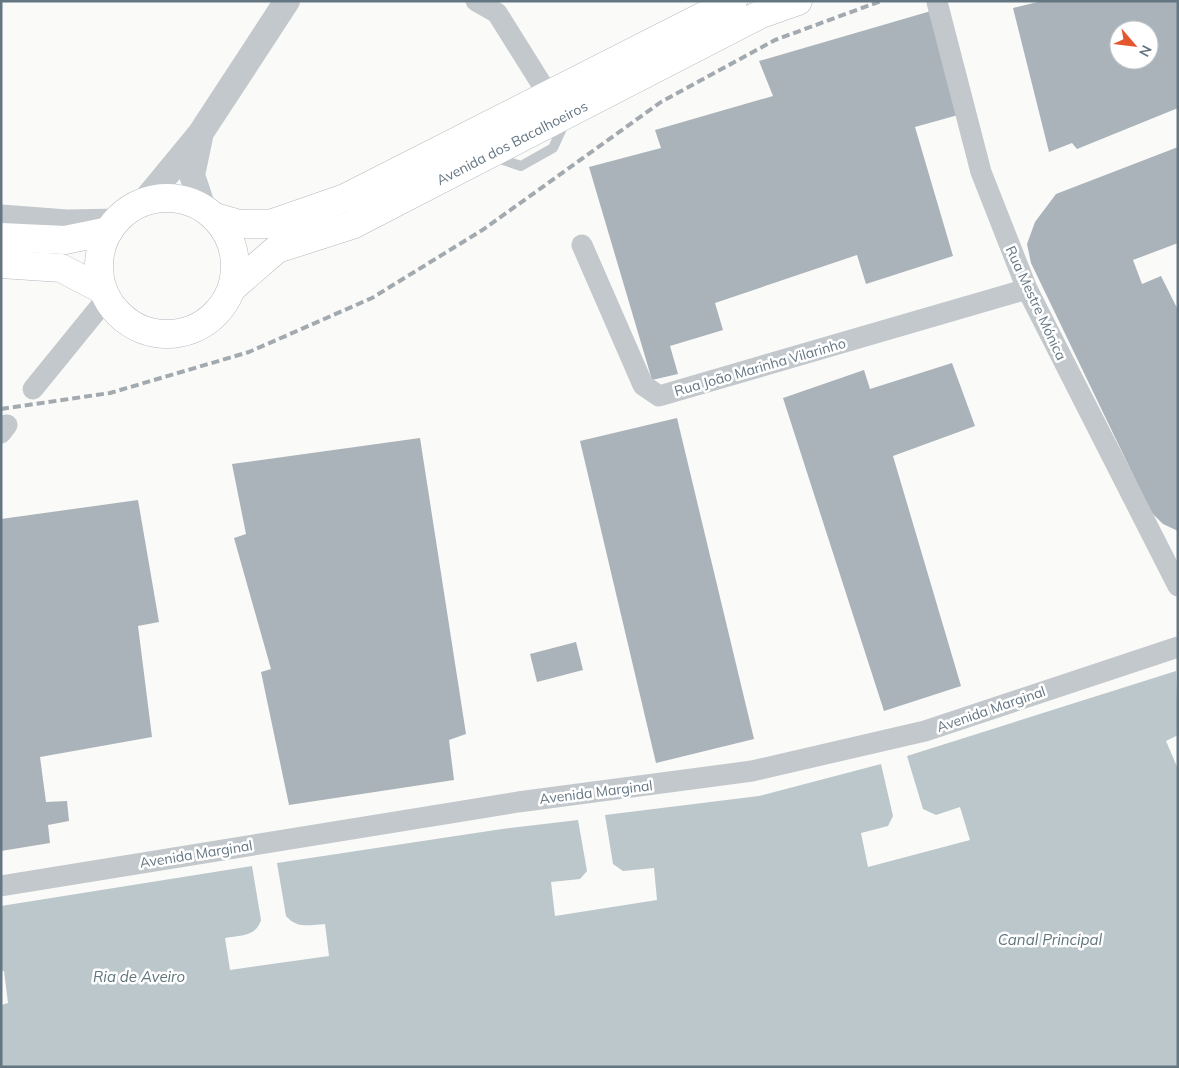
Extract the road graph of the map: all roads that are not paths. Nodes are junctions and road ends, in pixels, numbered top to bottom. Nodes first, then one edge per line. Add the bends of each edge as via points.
1 (287, 1) edge
2 (476, 1) edge
3 (733, 1) edge
4 (798, 1) edge
5 (937, 2) edge
6 (549, 96) junction
7 (200, 134) junction
8 (144, 202) junction
9 (209, 213) junction
10 (1, 215) edge
11 (114, 225) junction
12 (1, 236) edge
13 (582, 244) dead end
14 (1, 264) edge
15 (232, 288) junction
16 (1027, 290) junction
17 (105, 294) junction
18 (33, 389) dead end
19 (1178, 586) edge
20 (1178, 647) edge
21 (1, 886) edge

1 - 7 street
2 - 6 street via 497,13
3 - 6 main road, Avenida dos Bacalhoeiros
4 - 15 main road, Avenida dos Bacalhoeiros via 762,14 352,225 277,249
5 - 16 street, Rua Mestre Mónica via 981,172
6 - 9 main road, Avenida dos Bacalhoeiros via 345,198 270,224 239,224
7 - 8 street
7 - 9 street via 192,175
8 - 9 main road, Avenida dos Bacalhoeiros via 174,198
8 - 11 main road, Avenida dos Bacalhoeiros via 130,209
9 - 15 main road, Avenida dos Bacalhoeiros via 225,230 235,258
10 - 11 street
11 - 12 main road, Avenida dos Bacalhoeiros via 65,240
11 - 17 main road via 102,244 99,260
13 - 16 street, Rua João Marinha Vilarinho via 644,385 659,396
14 - 17 main road, Avenida dos Bacalhoeiros via 61,268
15 - 17 main road, Avenida dos Bacalhoeiros via 216,314 190,331 175,334 145,331 131,325 119,316
16 - 19 street, Rua Mestre Mónica
17 - 18 street
20 - 21 street, Avenida Marginal via 925,731 752,771 518,802

